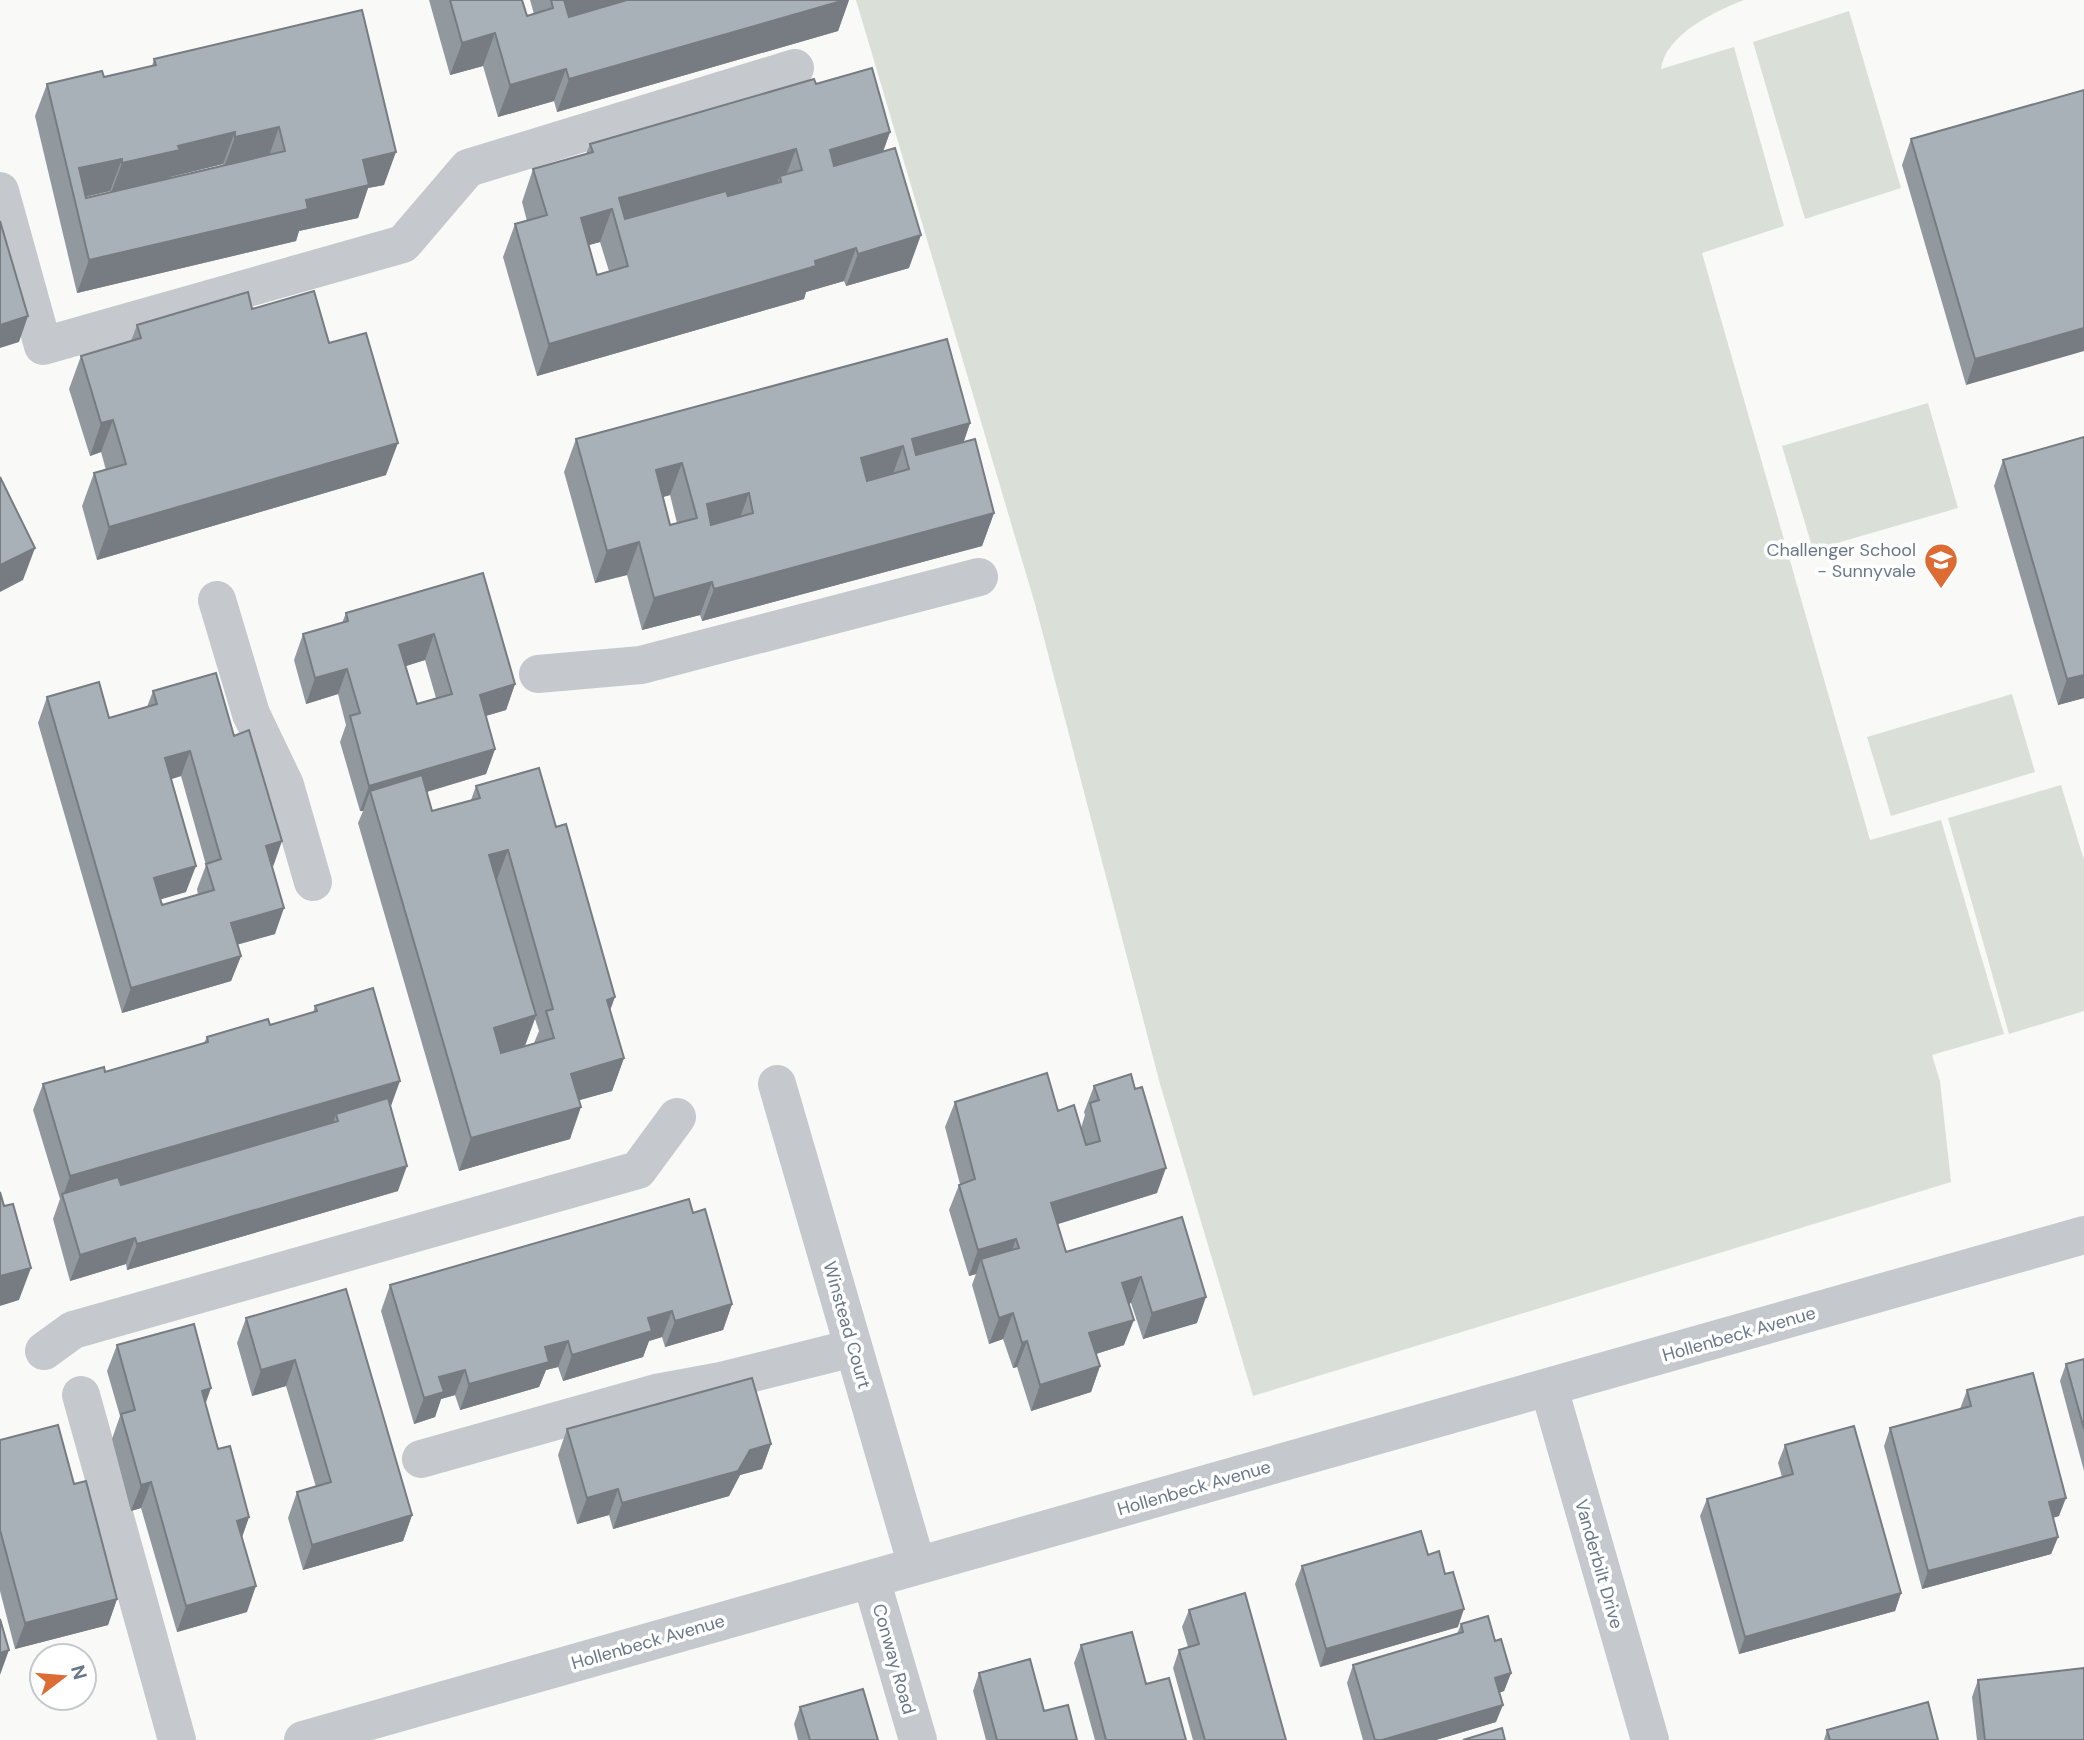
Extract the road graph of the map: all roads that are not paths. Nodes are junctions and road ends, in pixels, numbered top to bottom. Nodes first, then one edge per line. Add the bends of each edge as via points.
1 (795, 68) dead end
2 (0, 191) edge
3 (979, 577) dead end
4 (217, 600) dead end
5 (538, 674) dead end
6 (313, 883) dead end
7 (777, 1084) dead end
8 (677, 1117) dead end
9 (2084, 1235) edge
10 (853, 1348) junction
11 (44, 1350) dead end
12 (1549, 1388) junction
13 (81, 1395) dead end
14 (421, 1459) dead end
15 (917, 1566) junction
16 (871, 1579) junction
17 (350, 1734) edge
18 (177, 1740) edge
19 (303, 1740) edge
20 (918, 1740) edge
21 (1650, 1740) edge

1 - 2 street via 468,168 403,244 43,346
3 - 5 street via 641,665
4 - 6 street via 251,714 285,785
7 - 10 street, Winstead Court
8 - 11 street via 638,1170 74,1330
9 - 12 street, Hollenbeck Avenue
10 - 14 street via 656,1393
10 - 15 street, Winstead Court
12 - 15 street, Hollenbeck Avenue
12 - 21 street, Vanderbilt Drive
13 - 18 street
15 - 16 street, Hollenbeck Avenue
16 - 17 street, Hollenbeck Avenue
16 - 20 street, Conway Road
17 - 19 street, Hollenbeck Avenue

